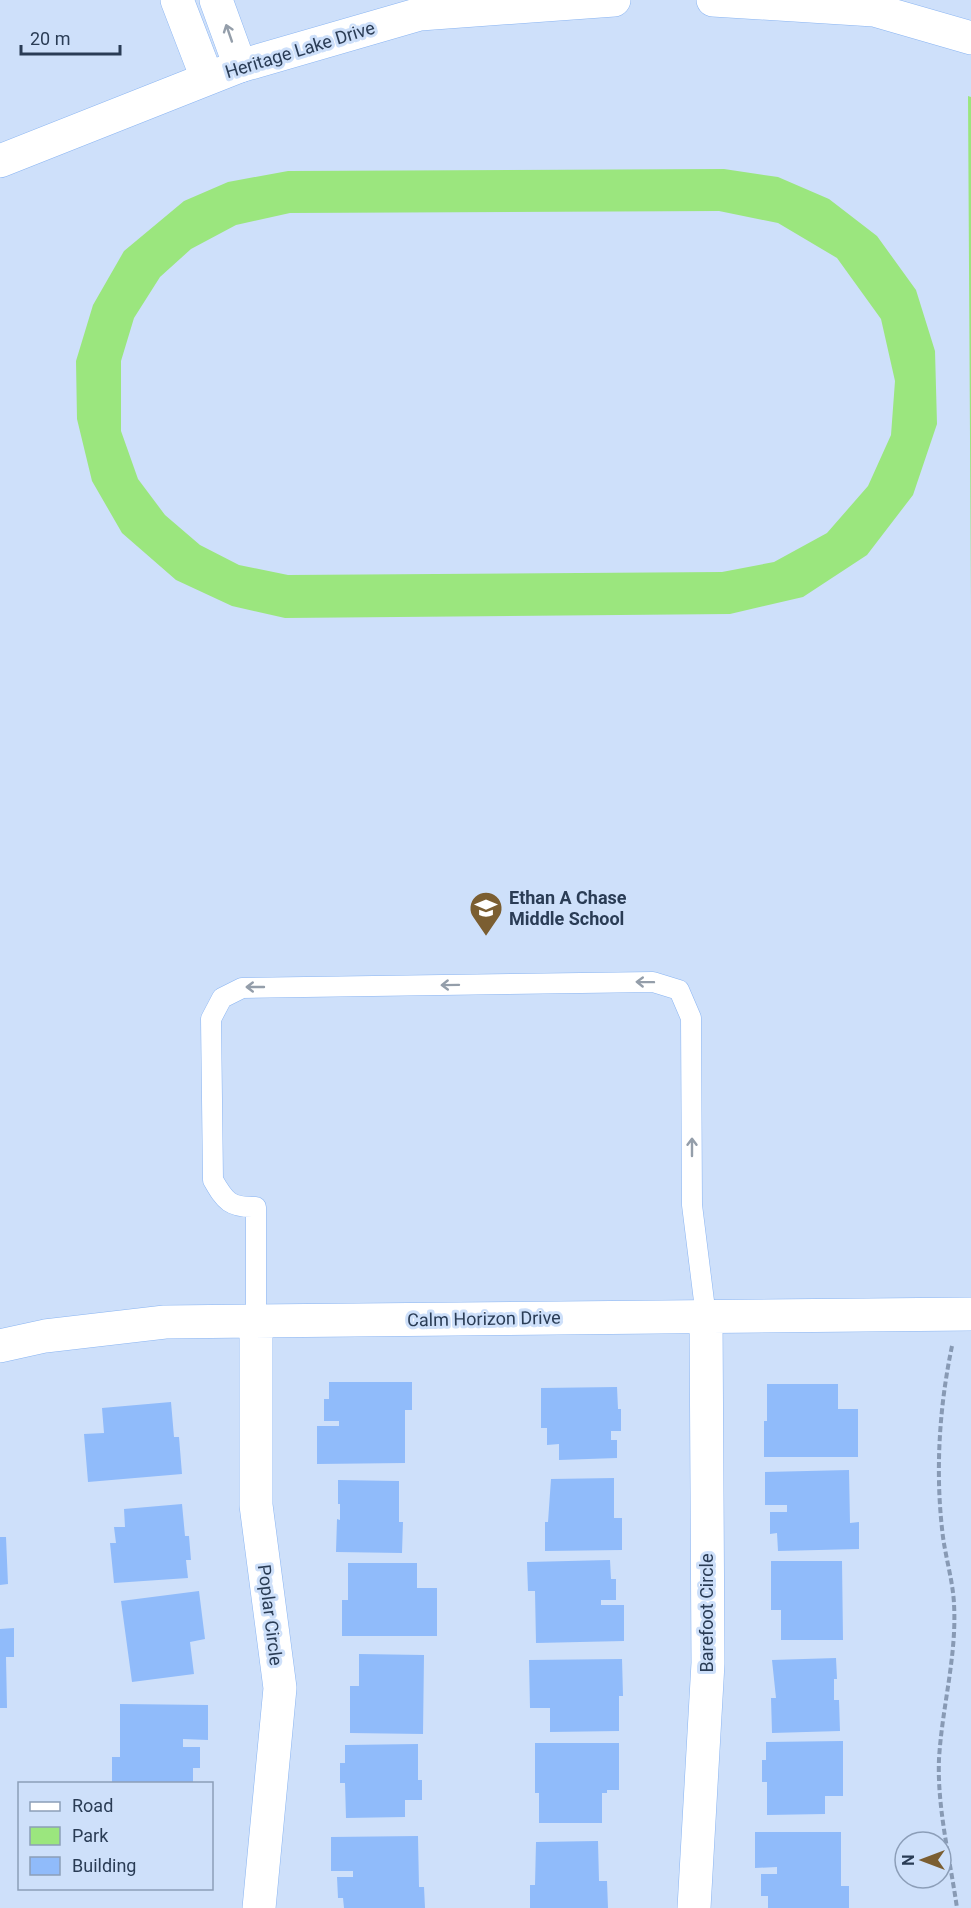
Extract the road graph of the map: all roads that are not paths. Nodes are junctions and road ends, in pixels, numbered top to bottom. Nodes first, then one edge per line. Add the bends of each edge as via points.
1 (177, 0) edge
2 (216, 0) edge
3 (614, 0) edge
4 (713, 0) edge
5 (971, 38) edge
6 (240, 66) junction
7 (207, 78) junction
8 (0, 161) edge
9 (965, 1315) edge
10 (706, 1317) junction
11 (256, 1321) junction
12 (0, 1346) edge
13 (259, 1908) edge
14 (694, 1908) edge

1 - 7 street
6 -> 2 street
3 - 6 street, Heritage Lake Drive via 420,14
4 - 5 street via 874,10
6 - 7 street, Heritage Lake Drive
7 - 8 street, Heritage Lake Drive
9 - 10 street, Calm Horizon Drive
10 - 11 street, Calm Horizon Drive
10 -> 11 lane via 692,1205 691,1018 679,990 653,982 242,988 222,998 212,1019 213,1180 224,1199 240,1208 256,1207
10 - 14 street, Barefoot Circle via 708,1663
11 - 12 street, Calm Horizon Drive via 165,1322 45,1336
11 - 13 street, Poplar Circle via 256,1505 280,1688

